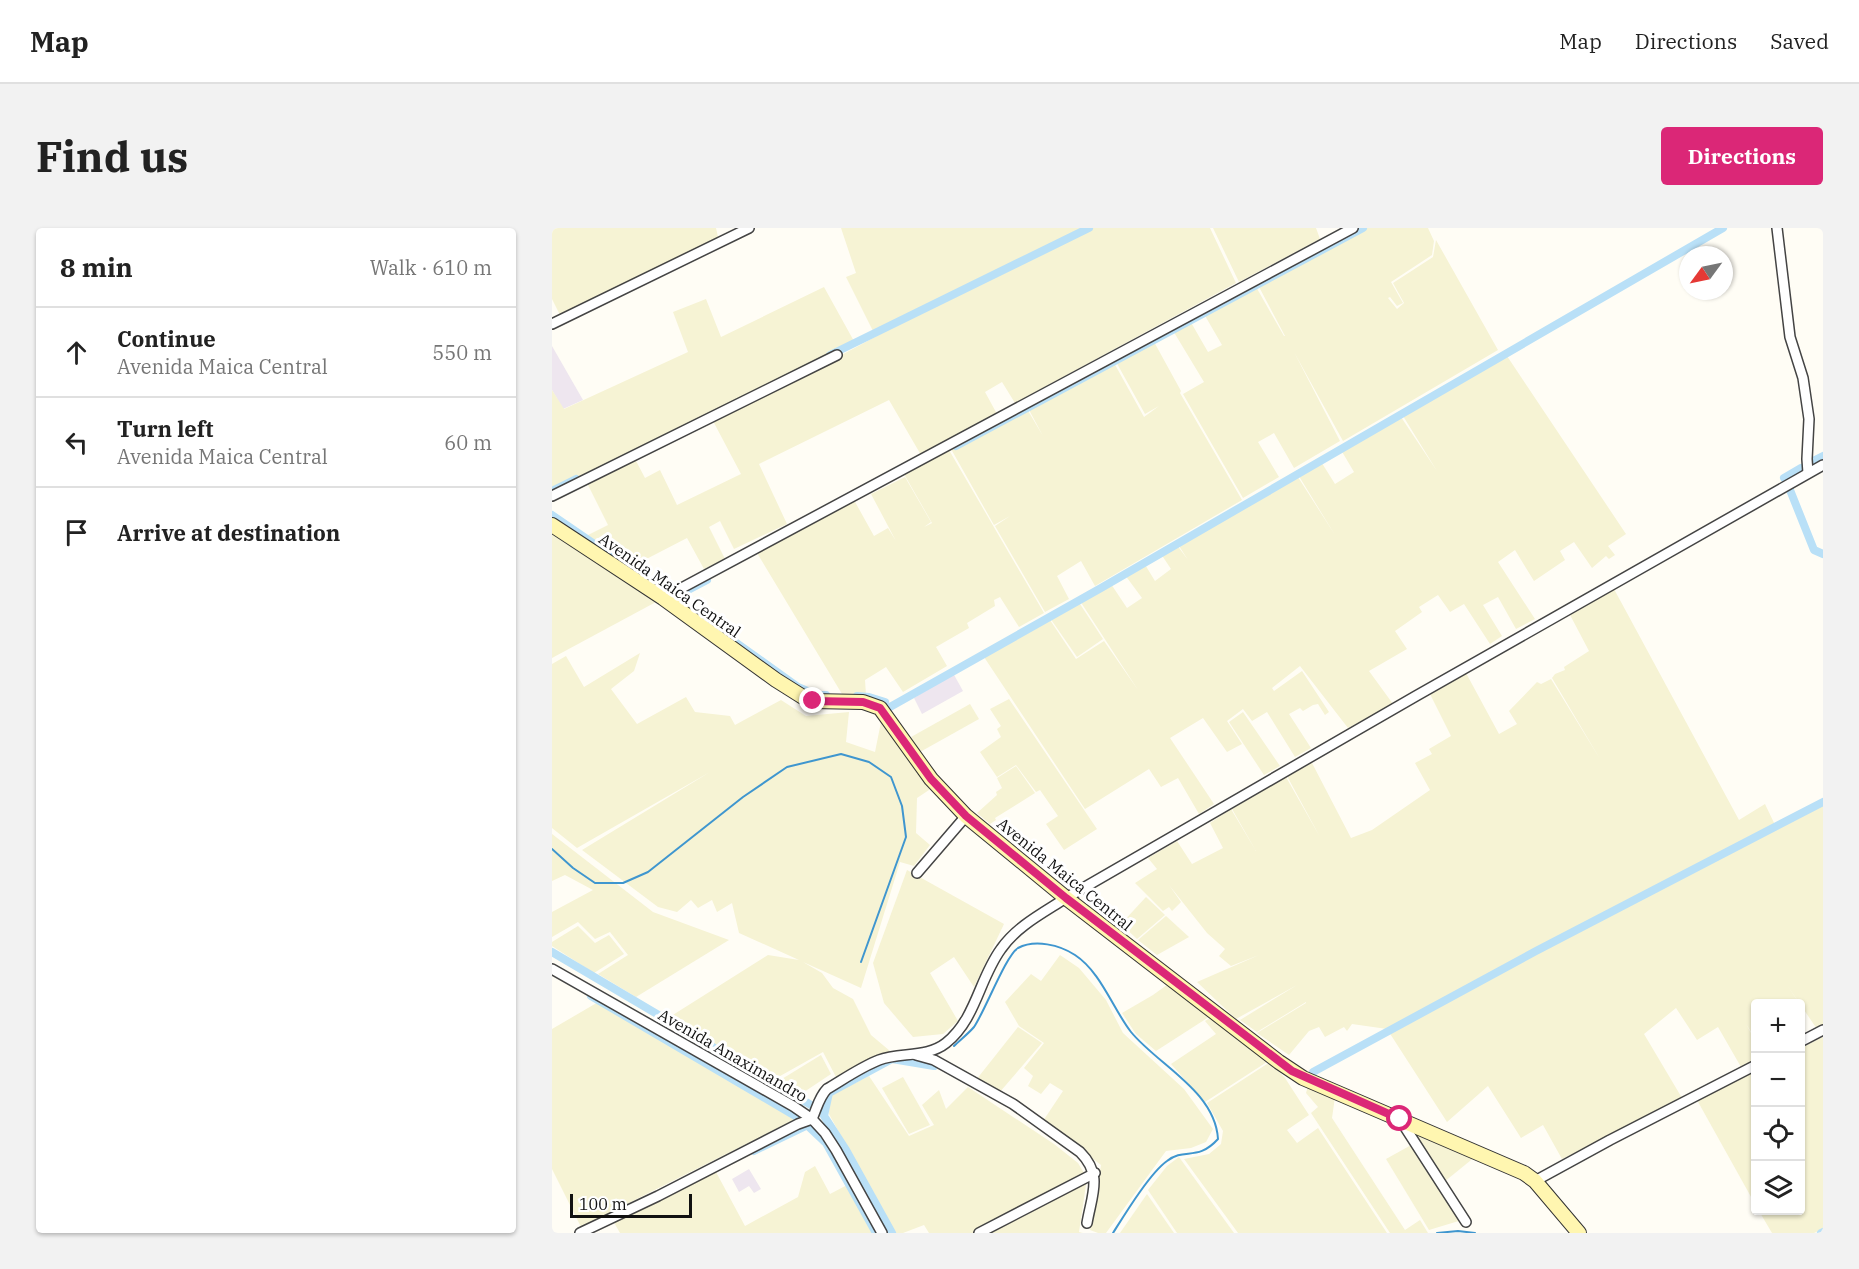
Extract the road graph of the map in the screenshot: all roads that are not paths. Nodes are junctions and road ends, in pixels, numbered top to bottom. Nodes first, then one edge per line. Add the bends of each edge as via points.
1 (749, 228) edge
2 (1353, 228) edge
3 (1777, 228) edge
4 (552, 324) edge
5 (837, 355) dead end
6 (1823, 465) edge
7 (1808, 473) junction
8 (552, 496) edge
9 (552, 525) edge
10 (663, 598) junction
11 (966, 816) junction
12 (916, 873) dead end
13 (1066, 898) junction
14 (552, 969) edge
15 (1823, 1030) edge
16 (1805, 1039) edge
17 (913, 1053) junction
18 (1751, 1067) edge
19 (812, 1119) junction
20 (1400, 1119) junction
21 (1095, 1173) junction
22 (1535, 1181) junction
23 (1466, 1222) dead end
24 (1087, 1223) dead end
25 (580, 1233) edge
26 (882, 1233) edge
27 (979, 1233) edge
28 (1580, 1233) edge

1 - 4 street
2 - 10 street
3 - 7 street via 1791,337 1809,419
5 - 8 street
6 - 7 street
7 - 13 street
9 - 10 street, Avenida Maica Central
10 - 11 street, Avenida Maica Central via 803,697 813,701 863,702 880,708 931,779
11 - 12 street
11 - 13 street, Avenida Maica Central
13 - 17 street via 1017,931 1002,948 976,1004 954,1035 934,1050
13 - 20 street, Avenida Maica Central via 1292,1071
14 - 19 street, Avenida Anaximandro
15 - 16 street
17 - 19 street via 879,1060 827,1089 820,1095
17 - 21 street via 934,1060 1023,1111 1080,1152
18 - 22 street
19 - 25 street
19 - 26 street, Avenida Anaximandro via 836,1150
20 - 22 street, Avenida Maica Central via 1512,1167
20 - 23 street
21 - 24 street
21 - 27 street
22 - 28 street, Avenida Maica Central

